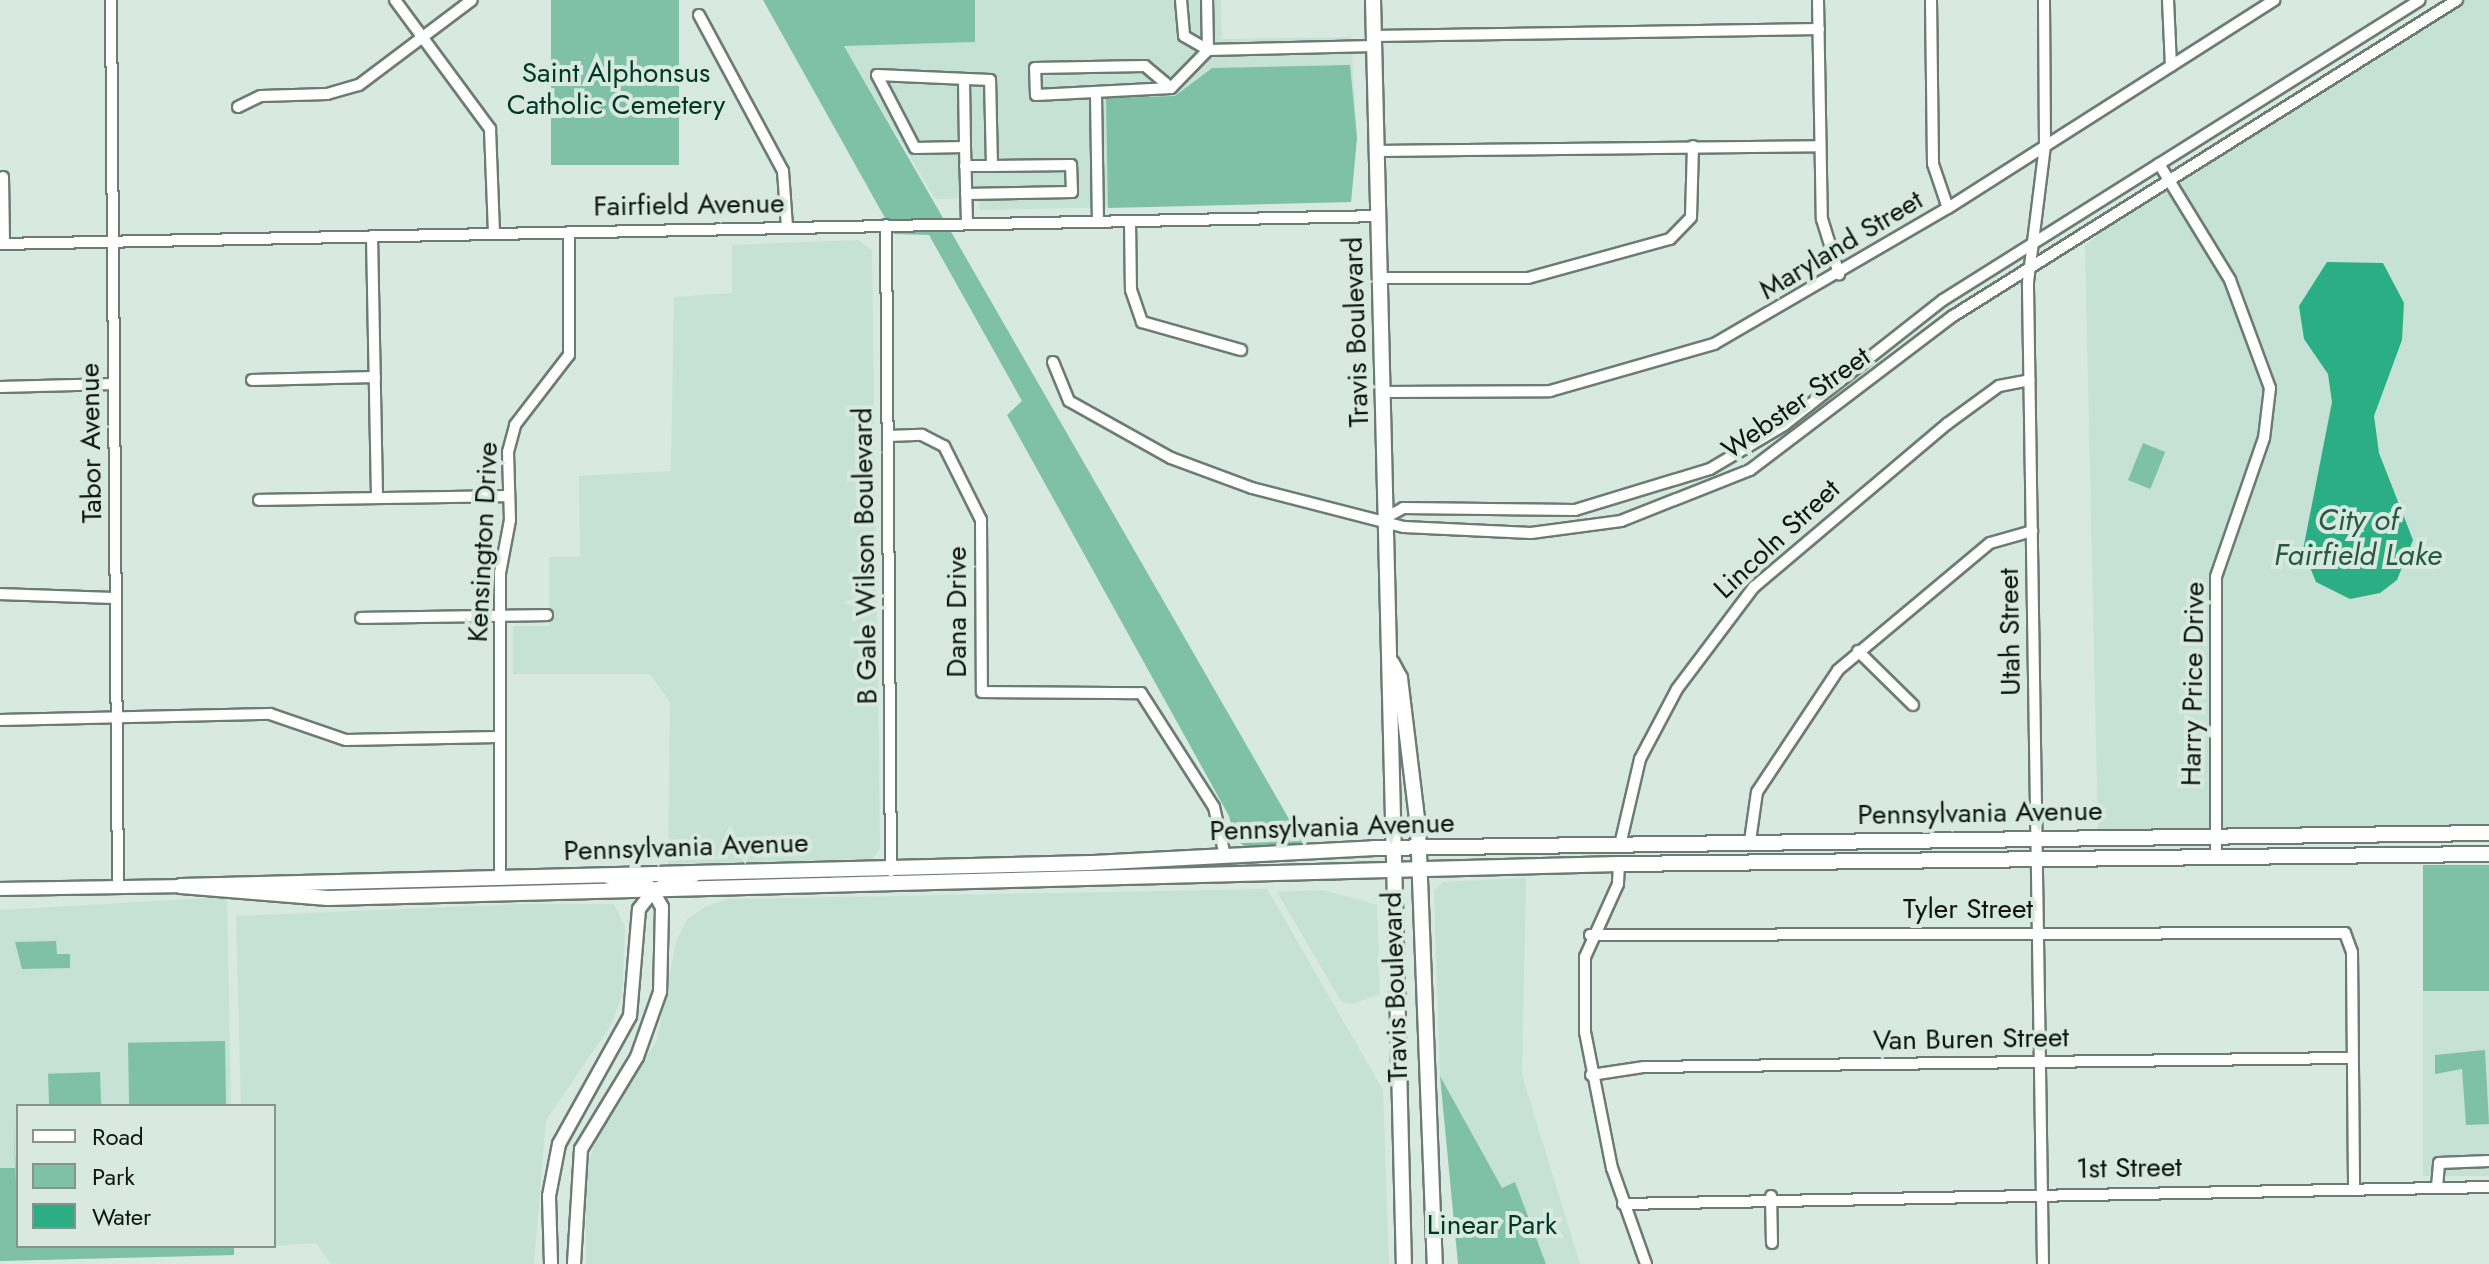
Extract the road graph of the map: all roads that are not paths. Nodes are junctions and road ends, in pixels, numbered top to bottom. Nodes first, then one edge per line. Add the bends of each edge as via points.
1 (111, 0) edge
2 (395, 0) edge
3 (472, 0) edge
4 (1181, 0) edge
5 (1207, 0) edge
6 (1373, 0) edge
7 (1818, 0) edge
8 (1931, 0) edge
9 (2044, 0) edge
10 (2168, 0) edge
11 (2274, 0) edge
12 (2420, 0) edge
13 (2457, 0) edge
14 (699, 15) dead end
15 (1819, 29) junction
16 (426, 35) junction
17 (1374, 41) junction
18 (1208, 50) junction
19 (2171, 66) junction
20 (964, 81) junction
21 (1171, 88) junction
22 (1096, 95) junction
23 (238, 107) dead end
24 (1693, 146) junction
25 (1820, 146) junction
26 (2045, 146) junction
27 (965, 147) junction
28 (1377, 151) junction
29 (2159, 164) junction
30 (965, 166) junction
31 (992, 166) junction
32 (3, 177) dead end
33 (2169, 181) junction
34 (966, 194) junction
35 (1948, 208) junction
36 (1379, 216) junction
37 (1098, 221) junction
38 (1130, 221) junction
39 (967, 224) junction
40 (886, 225) junction
41 (787, 227) junction
42 (569, 232) junction
43 (494, 233) junction
44 (372, 236) junction
45 (114, 242) junction
46 (2033, 243) junction
47 (2, 244) edge
48 (2029, 269) junction
49 (1839, 274) junction
50 (1381, 278) junction
51 (1241, 350) dead end
52 (1053, 362) dead end
53 (375, 377) junction
54 (252, 380) dead end
55 (2029, 380) junction
56 (114, 384) junction
57 (0, 387) edge
58 (1384, 392) junction
59 (888, 436) junction
60 (509, 496) junction
61 (377, 498) junction
62 (259, 500) dead end
63 (1387, 517) junction
64 (2032, 531) junction
65 (0, 594) edge
66 (116, 598) junction
67 (547, 615) dead end
68 (500, 616) junction
69 (361, 618) dead end
70 (1858, 651) junction
71 (1392, 663) junction
72 (1913, 705) dead end
73 (116, 717) junction
74 (0, 720) edge
75 (498, 737) junction
76 (2489, 833) edge
77 (2216, 836) junction
78 (2037, 838) junction
79 (1750, 841) junction
80 (1620, 845) junction
81 (1389, 848) junction
82 (1418, 848) junction
83 (2489, 854) edge
84 (1225, 856) junction
85 (2216, 857) junction
86 (2036, 859) junction
87 (1619, 864) junction
88 (891, 868) junction
89 (1417, 872) junction
90 (1390, 873) junction
91 (695, 874) junction
92 (500, 875) junction
93 (609, 876) junction
94 (118, 886) junction
95 (181, 886) junction
96 (891, 886) junction
97 (0, 889) edge
98 (653, 891) junction
99 (515, 894) junction
100 (421, 896) junction
101 (2038, 933) junction
102 (1590, 935) junction
103 (2352, 1058) junction
104 (2039, 1062) junction
105 (1591, 1075) junction
106 (2489, 1161) edge
107 (2437, 1187) junction
108 (2489, 1187) edge
109 (2354, 1188) junction
110 (2041, 1193) junction
111 (1771, 1196) junction
112 (1623, 1204) junction
113 (1772, 1243) dead end
114 (551, 1264) edge
115 (574, 1264) edge
116 (1404, 1264) edge
117 (1435, 1264) edge
118 (1646, 1264) edge
119 (2043, 1264) edge

1 - 45 street, Tabor Avenue
2 - 16 street
3 - 16 street
4 - 18 street via 1184,36
5 - 18 street
6 - 17 main road, Travis Boulevard
7 - 15 street
8 - 35 street via 1933,164
9 - 26 street, Utah Street
10 - 19 street
11 - 19 street, Maryland Street
12 - 29 street, Webster Street
13 - 33 street, Webster Street
14 - 41 street via 783,171
15 - 17 street
15 - 25 street
16 - 23 street via 343,92 261,96
16 - 43 street via 490,129
17 - 18 street
17 - 28 main road, Travis Boulevard
18 - 21 street
19 - 26 street, Maryland Street
20 - 27 street
20 - 27 street via 953,74 877,75 915,148
20 - 31 street via 990,80
21 - 22 street
21 - 22 street via 1145,66 1035,68 1036,95
22 - 37 street
24 - 25 street
24 - 28 street
24 - 50 street via 1691,217 1670,239 1528,278
25 - 49 street via 1824,245
26 - 35 street, Maryland Street
26 - 46 street, Utah Street
27 - 30 street
28 - 36 main road, Travis Boulevard
29 - 33 street, Harry Price Drive
29 - 46 street, Webster Street
30 - 31 street
30 - 34 street
31 - 34 street via 1071,165 1072,192
32 - 47 street
33 - 48 street, Webster Street
33 - 77 street, Harry Price Drive via 2257,339 2271,412 2216,577
34 - 39 street
35 - 49 street, Maryland Street
36 - 38 street, Fairfield Avenue
36 - 50 main road, Travis Boulevard
37 - 38 street, Fairfield Avenue
37 - 39 street, Fairfield Avenue
38 - 51 street via 1131,290 1142,322
39 - 40 street, Fairfield Avenue
40 - 41 street, Fairfield Avenue
40 - 59 street, B Gale Wilson Boulevard
41 - 42 street, Fairfield Avenue
42 - 43 street, Fairfield Avenue
42 - 60 street, Kensington Drive via 569,355 515,425
43 - 44 street, Fairfield Avenue
44 - 45 street, Fairfield Avenue
44 - 53 street
45 - 47 street, Fairfield Avenue
45 - 56 street, Tabor Avenue
46 - 48 street, Utah Street
46 - 63 street, Webster Street via 1943,300 1784,425 1683,481 1575,510 1403,508
48 - 55 street, Utah Street
48 - 63 street, Webster Street via 1953,316 1791,444 1672,505 1531,533 1404,527
49 - 58 street, Maryland Street via 1714,344 1589,385 1504,396
50 - 58 main road, Travis Boulevard
52 - 63 street via 1069,401 1171,458 1252,488
53 - 54 street
53 - 61 street
55 - 64 street, Utah Street
55 - 80 street, Lincoln Street via 1999,386 1947,424 1754,587 1677,689 1640,759
56 - 57 street
56 - 66 street, Tabor Avenue
58 - 63 main road, Travis Boulevard
59 - 84 street, Dana Drive via 922,435 944,446 981,520 982,692 1141,693 1214,807
59 - 88 street, B Gale Wilson Boulevard
60 - 61 street
60 - 68 street, Kensington Drive
61 - 62 street
63 - 71 main road, Travis Boulevard
64 - 70 street via 2000,536
64 - 78 street, Utah Street
65 - 66 street
66 - 73 street, Tabor Avenue
67 - 68 street
68 - 69 street
68 - 75 street, Kensington Drive
70 - 72 street
70 - 79 street via 1780,748 1753,802
71 - 81 main road, Travis Boulevard via 1385,682
71 - 82 main road, Travis Boulevard via 1400,678
73 - 74 street
73 - 75 street via 285,715 346,740
73 - 94 street, Tabor Avenue
75 - 92 street, Kensington Drive
76 - 77 main road, Pennsylvania Avenue
77 - 78 main road, Pennsylvania Avenue
77 - 85 street, Harry Price Drive
78 - 79 main road, Pennsylvania Avenue
78 - 86 street, Utah Street
79 - 80 main road, Pennsylvania Avenue
80 - 82 main road, Pennsylvania Avenue
81 - 82 main road, Pennsylvania Avenue
81 - 84 main road, Pennsylvania Avenue
81 - 90 main road, Travis Boulevard
82 - 89 main road, Travis Boulevard
83 - 85 main road, Pennsylvania Avenue
84 - 88 main road, Pennsylvania Avenue
85 - 86 main road, Pennsylvania Avenue
86 - 87 main road, Pennsylvania Avenue
86 - 101 street, Utah Street
87 - 89 main road, Pennsylvania Avenue
87 - 102 street via 1618,884
88 - 91 main road, Pennsylvania Avenue
88 - 96 street, B Gale Wilson Boulevard
89 - 90 main road, Pennsylvania Avenue
89 - 117 main road, Travis Boulevard
90 - 96 main road, Pennsylvania Avenue
90 - 116 main road, Travis Boulevard
91 - 93 main road, Pennsylvania Avenue
91 - 98 main road
92 - 93 main road, Pennsylvania Avenue
92 - 95 main road, Pennsylvania Avenue
92 - 99 main road
92 - 100 main road via 485,885 436,887
93 - 98 main road via 640,880
94 - 95 street, Pennsylvania Avenue
94 - 97 street, Pennsylvania Avenue
95 - 100 main road, Pennsylvania Avenue
96 - 98 main road, Pennsylvania Avenue
98 - 99 main road, Pennsylvania Avenue
98 - 114 street via 639,909 630,1016 559,1144 549,1196
98 - 115 street via 662,907 660,992 637,1057 581,1149
99 - 100 main road, Pennsylvania Avenue
101 - 102 street, Tyler Street
101 - 103 street, Tyler Street via 2345,933
101 - 104 street, Utah Street
102 - 105 street via 1583,990
103 - 104 street, Van Buren Street
103 - 109 street
104 - 105 street, Van Buren Street via 1644,1067
104 - 110 street, Utah Street
105 - 112 street
106 - 107 street via 2439,1163
107 - 108 street, 1st Street
107 - 109 street, 1st Street
109 - 110 street, 1st Street
110 - 111 street, 1st Street
110 - 119 street, Utah Street
111 - 112 street, 1st Street
111 - 113 street
112 - 118 street

